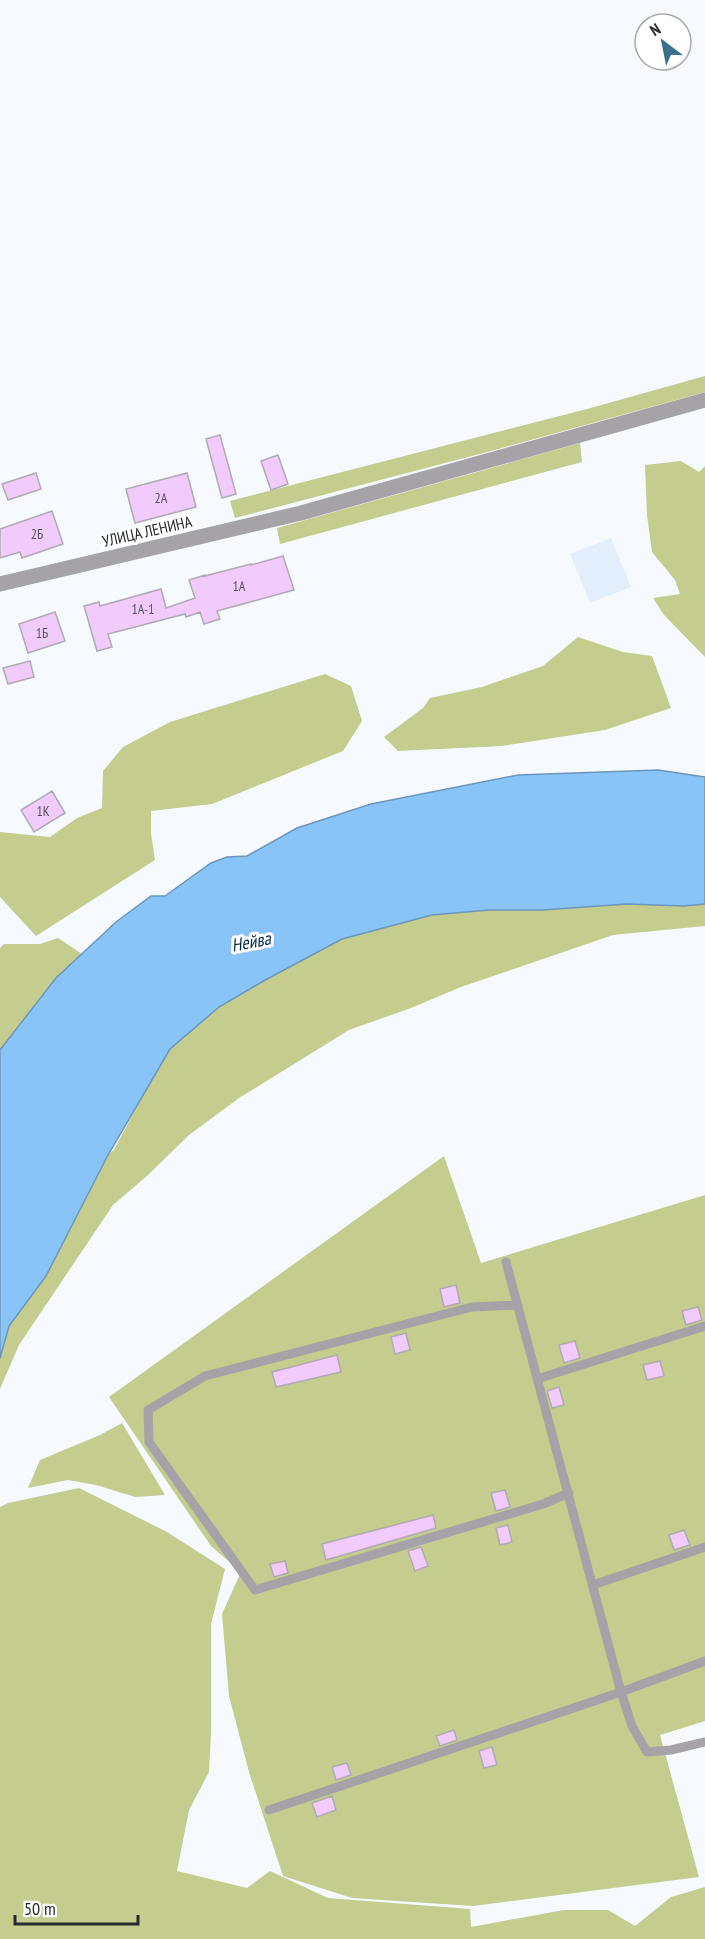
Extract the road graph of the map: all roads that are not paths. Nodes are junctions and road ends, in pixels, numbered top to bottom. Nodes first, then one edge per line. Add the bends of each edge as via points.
1 (705, 400) edge
2 (0, 584) edge
3 (506, 1262) dead end
4 (518, 1305) junction
5 (705, 1326) edge
6 (537, 1379) junction
7 (569, 1493) junction
8 (705, 1547) edge
9 (593, 1585) junction
10 (705, 1661) edge
11 (621, 1692) junction
12 (705, 1742) edge
13 (269, 1810) dead end

1 - 2 street, УЛИЦА ЛЕНИНА via 301,513
3 - 4 lane
4 - 6 lane
4 - 7 lane via 472,1307 205,1376 148,1410 149,1442 255,1590
5 - 6 lane
6 - 7 lane
7 - 9 lane
8 - 9 lane
9 - 11 lane
10 - 11 lane
11 - 12 lane via 632,1726 647,1752
11 - 13 lane

